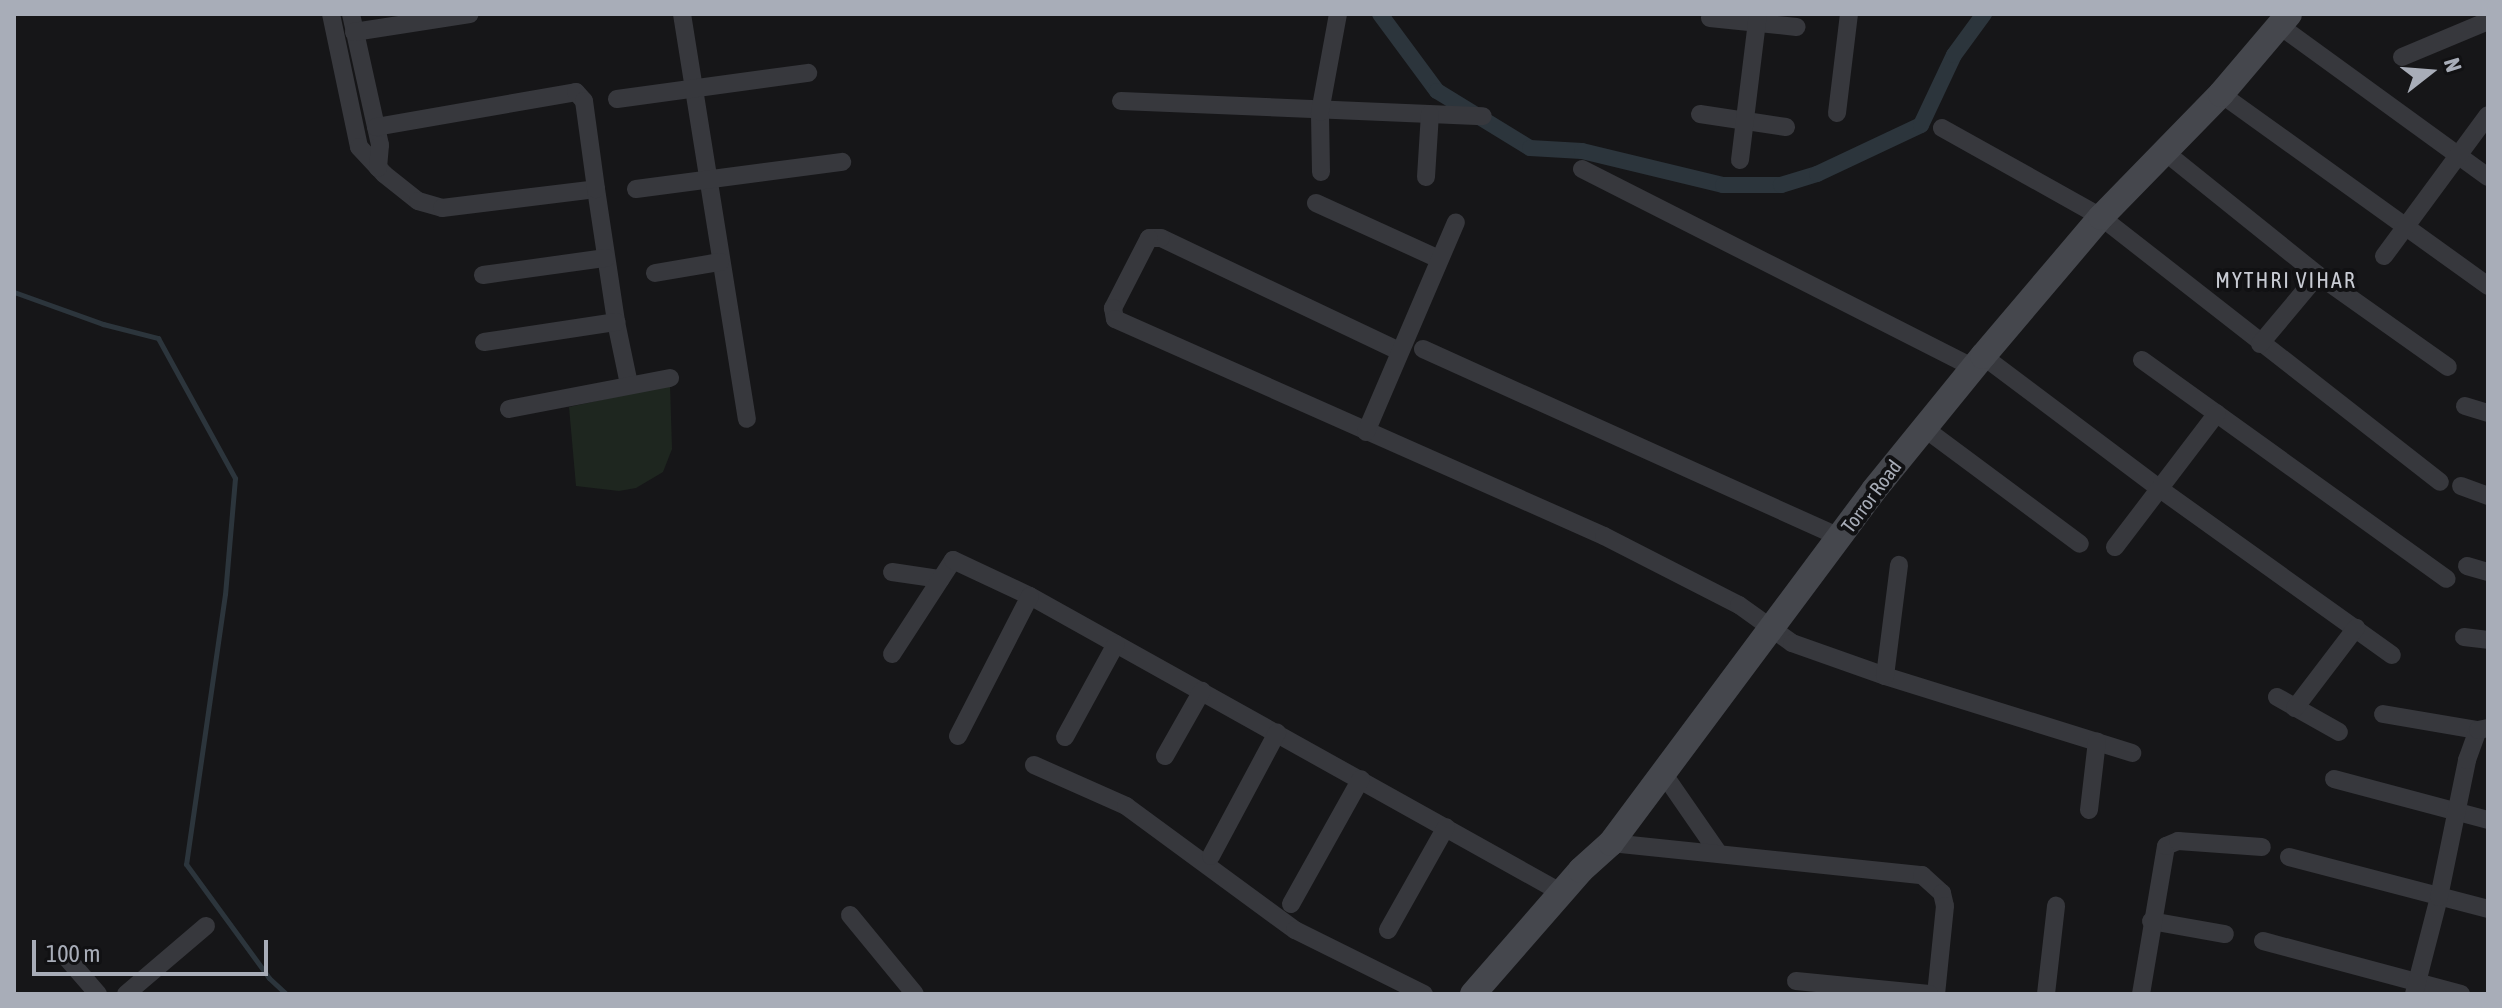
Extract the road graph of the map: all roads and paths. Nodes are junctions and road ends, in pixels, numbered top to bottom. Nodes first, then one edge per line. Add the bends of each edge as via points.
1 (331, 14) edge
2 (470, 14) edge
3 (682, 14) edge
4 (1338, 14) edge
5 (1849, 14) edge
6 (1710, 18) dead end
7 (1757, 19) edge
8 (2284, 20) edge
9 (2488, 21) edge
10 (352, 23) edge
11 (1797, 27) dead end
12 (2402, 57) dead end
13 (808, 73) dead end
14 (366, 79) junction
15 (344, 84) junction
16 (693, 88) junction
17 (2221, 94) junction
18 (617, 99) dead end
19 (1121, 101) dead end
20 (1320, 112) junction
21 (1837, 113) dead end
22 (1430, 114) junction
23 (1700, 114) dead end
24 (2488, 115) edge
25 (1483, 116) dead end
26 (1745, 120) junction
27 (376, 127) junction
28 (1786, 127) dead end
29 (1942, 128) dead end
30 (2165, 152) junction
31 (2458, 156) junction
32 (1740, 160) dead end
33 (842, 162) dead end
34 (378, 168) junction
35 (1582, 169) dead end
36 (1321, 172) dead end
37 (1426, 177) dead end
38 (2488, 177) edge
39 (708, 180) junction
40 (596, 189) junction
41 (636, 189) dead end
42 (1316, 203) dead end
43 (2101, 217) junction
44 (1456, 222) dead end
45 (2407, 224) junction
46 (2384, 256) dead end
47 (606, 258) junction
48 (1439, 259) junction
49 (720, 262) junction
50 (655, 273) dead end
51 (483, 275) dead end
52 (2318, 275) junction
53 (2488, 286) edge
54 (616, 322) junction
55 (484, 342) dead end
56 (2260, 344) junction
57 (1423, 349) dead end
58 (1399, 351) junction
59 (2142, 360) dead end
60 (1978, 362) junction
61 (2448, 367) dead end
62 (670, 378) dead end
63 (629, 384) junction
64 (2465, 406) dead end
65 (509, 409) dead end
66 (2217, 413) junction
67 (2488, 413) edge
68 (747, 419) dead end
69 (1924, 428) junction
70 (1366, 432) junction
71 (2440, 482) dead end
72 (2461, 486) dead end
73 (2160, 489) junction
74 (2488, 496) edge
75 (1840, 537) junction
76 (2080, 544) dead end
77 (2115, 547) dead end
78 (1899, 565) dead end
79 (2467, 566) dead end
80 (892, 572) dead end
81 (2488, 572) edge
82 (940, 579) junction
83 (2447, 579) dead end
84 (1030, 596) junction
85 (1774, 627) junction
86 (2356, 628) junction
87 (2464, 637) dead end
88 (2488, 640) edge
89 (1116, 644) junction
90 (892, 654) dead end
91 (2392, 655) dead end
92 (1885, 676) junction
93 (1202, 691) junction
94 (2277, 697) dead end
95 (2295, 708) junction
96 (2383, 714) dead end
97 (2483, 729) edge
98 (2339, 732) dead end
99 (1277, 733) junction
100 (958, 736) dead end
101 (1065, 737) dead end
102 (2097, 741) junction
103 (2132, 753) dead end
104 (1165, 756) dead end
105 (1034, 765) dead end
106 (1663, 773) junction
107 (1361, 779) junction
108 (2334, 779) dead end
109 (2089, 810) dead end
110 (2458, 811) junction
111 (2488, 820) edge
112 (1446, 827) junction
113 (1611, 843) junction
114 (2262, 847) dead end
115 (1719, 854) junction
116 (1211, 856) dead end
117 (2289, 857) dead end
118 (1562, 893) junction
119 (2439, 897) junction
120 (1291, 904) dead end
121 (2056, 906) dead end
122 (2488, 909) edge
123 (850, 915) dead end
124 (2151, 921) junction
125 (206, 926) dead end
126 (1388, 930) dead end
127 (2225, 934) dead end
128 (2263, 941) dead end
129 (66, 957) dead end
130 (1796, 981) dead end
131 (2416, 988) edge
132 (98, 994) edge
133 (126, 994) edge
134 (915, 994) edge
135 (1424, 994) edge
136 (1473, 994) edge
137 (1929, 994) edge
138 (1936, 994) edge
139 (2046, 994) edge
140 (2141, 994) edge
141 (2461, 994) edge

1 - 15 street
2 - 10 street
3 - 16 street
4 - 20 street
5 - 21 street
6 - 7 street
7 - 11 street
7 - 26 street
8 - 17 street, Torror Road
8 - 31 street
9 - 12 street
10 - 14 street
13 - 16 street
14 - 15 street
14 - 27 street
15 - 34 street via 359,147
16 - 18 street
16 - 39 street
17 - 30 street, Torror Road
17 - 45 street
19 - 20 street
20 - 22 street
20 - 36 street
22 - 25 street
22 - 37 street
23 - 26 street
24 - 31 street
26 - 28 street
26 - 32 street
27 - 34 street
27 - 40 street via 576,92 584,101
29 - 43 street
30 - 43 street, Torror Road
30 - 52 street
31 - 38 street
31 - 45 street
33 - 39 street
34 - 40 street via 430,207
35 - 60 street
39 - 41 street
39 - 49 street
40 - 47 street
42 - 48 street
43 - 56 street
43 - 60 street, Torror Road
44 - 48 street
45 - 46 street
45 - 53 street
47 - 51 street
47 - 54 street
48 - 58 street
49 - 50 street
49 - 68 street
52 - 56 street
52 - 61 street
54 - 55 street
54 - 63 street
56 - 71 street
57 - 75 street
58 - 70 street
58 - 70 street via 1161,238 1149,238 1115,298 1115,319
59 - 66 street
60 - 69 street, Torror Road
60 - 73 street
62 - 63 street
63 - 65 street
64 - 67 street
66 - 73 street
66 - 83 street
69 - 75 street, Torror Road
69 - 76 street
70 - 85 street via 1604,536
72 - 74 street
73 - 77 street
73 - 86 street
75 - 85 street, Torror Road
78 - 92 street
79 - 81 street
80 - 82 street
82 - 84 street via 953,560
82 - 90 street
84 - 89 street
84 - 100 street
85 - 92 street via 1792,643
85 - 106 street, Torror Road
86 - 91 street
86 - 95 street
87 - 88 street
89 - 93 street
89 - 101 street
92 - 102 street
93 - 99 street
93 - 104 street
94 - 95 street
95 - 98 street
96 - 97 street
97 - 110 street via 2467,760
99 - 107 street
99 - 116 street
102 - 103 street
102 - 109 street
105 - 135 street via 1126,806 1295,930
106 - 113 street, Torror Road
106 - 115 street
107 - 112 street
107 - 120 street
108 - 110 street
110 - 111 street
110 - 119 street
112 - 118 street
112 - 126 street
113 - 115 street
113 - 118 street, Torror Road
114 - 124 street via 2171,842 2164,853
115 - 138 street via 1922,875 1942,893 1945,906
117 - 119 street
118 - 136 street, Torror Road
119 - 122 street
119 - 131 street
121 - 139 street
123 - 134 street
124 - 127 street
124 - 140 street
125 - 133 street
128 - 131 street
129 - 132 street
130 - 137 street
131 - 141 street

